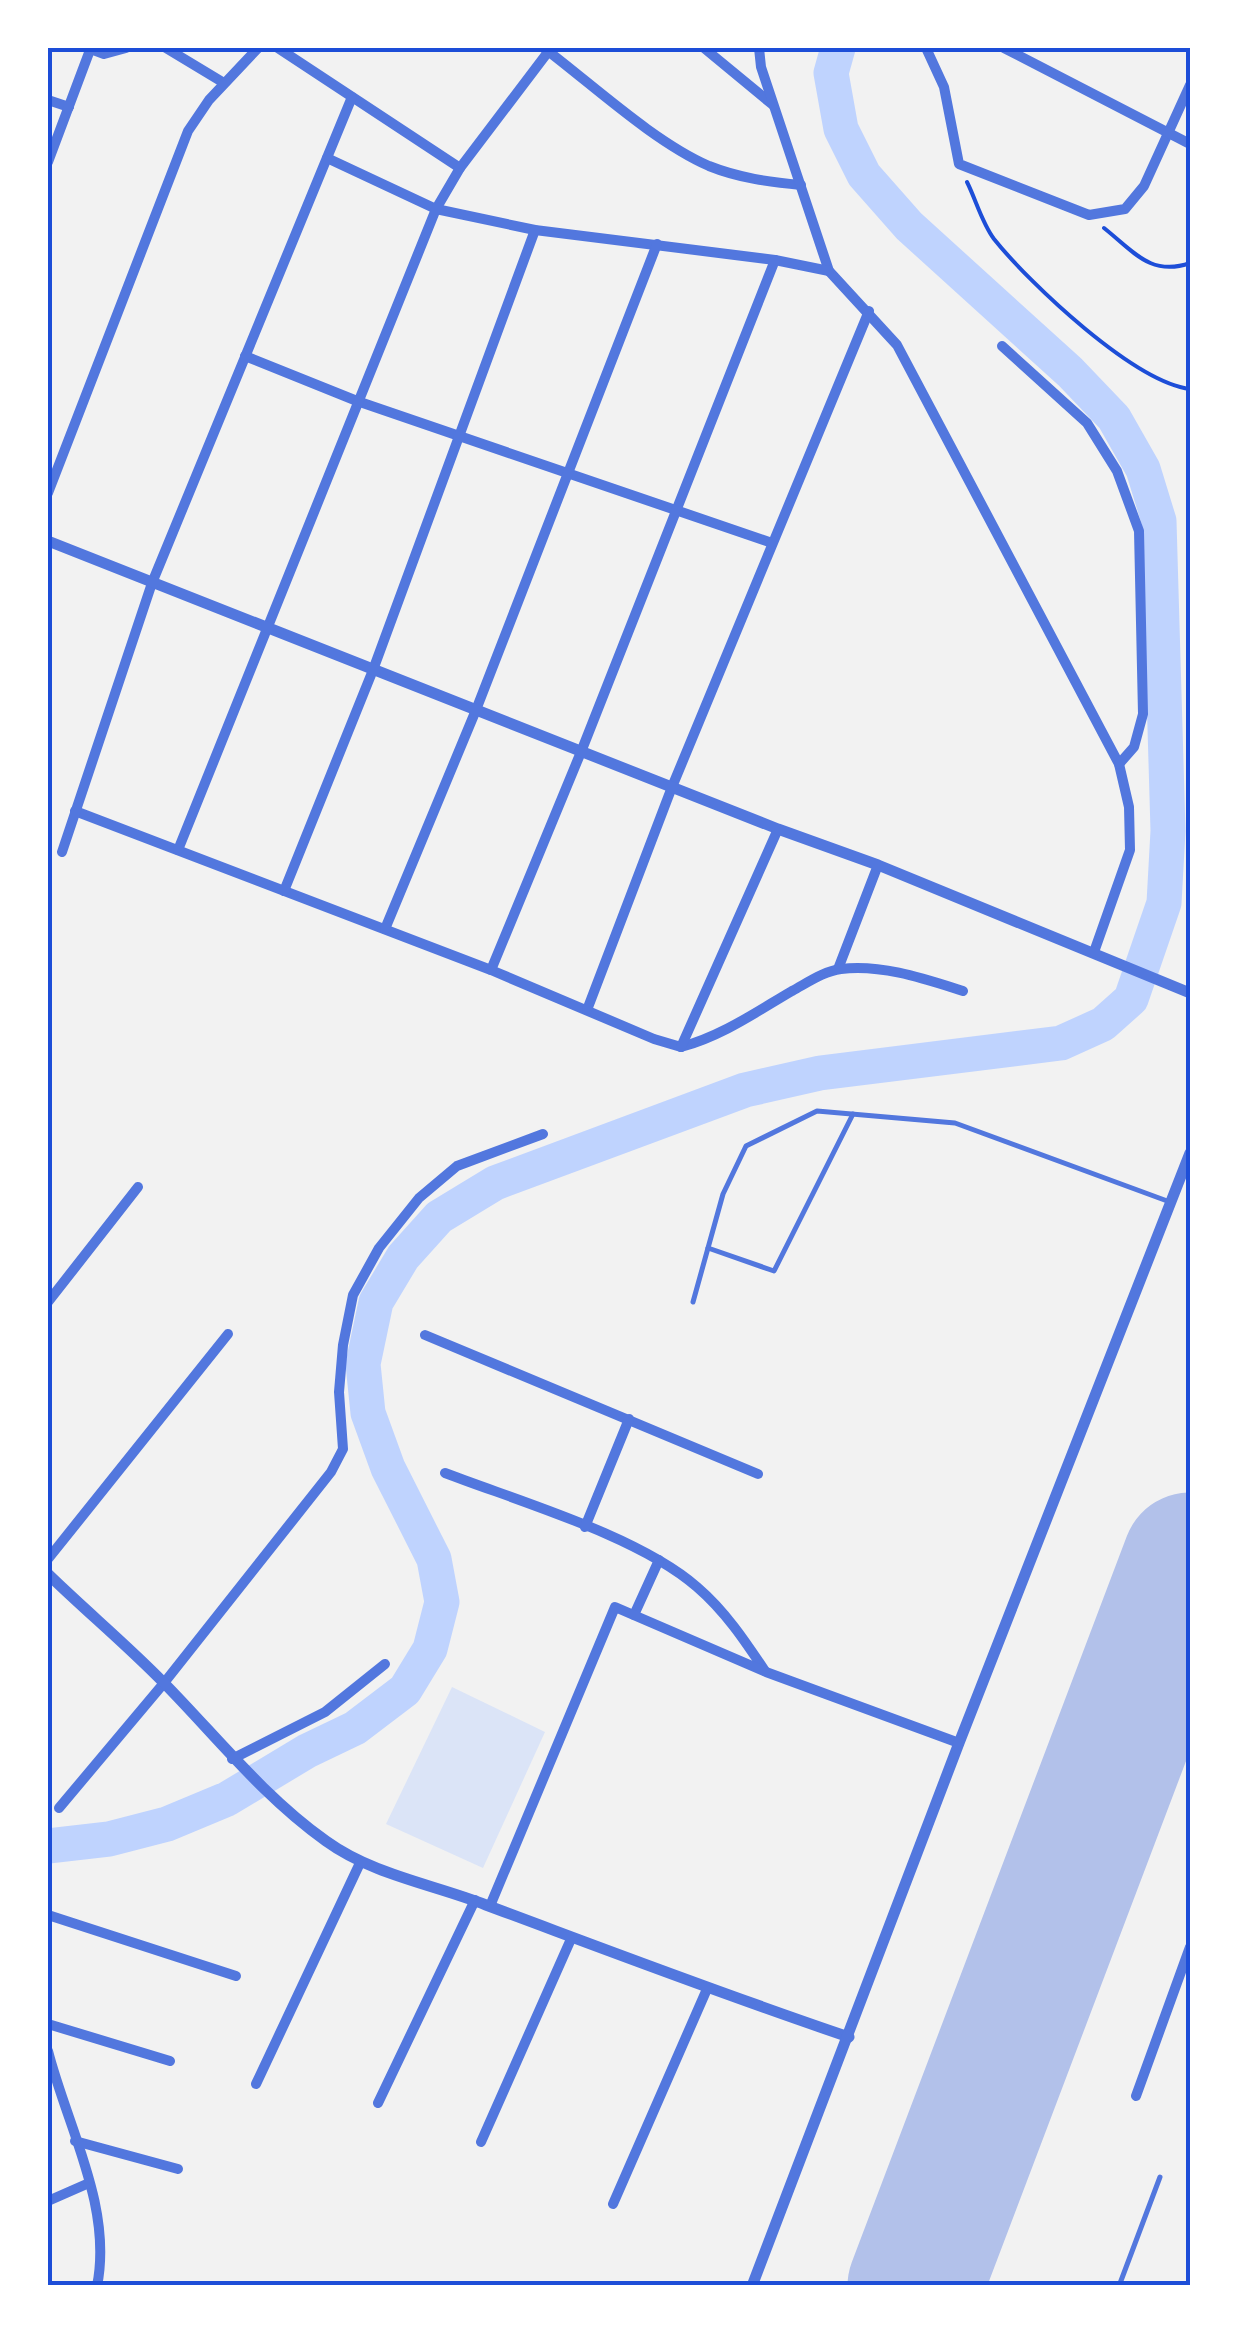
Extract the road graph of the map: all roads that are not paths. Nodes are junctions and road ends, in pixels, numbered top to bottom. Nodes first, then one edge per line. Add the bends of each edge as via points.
1 (126, 48) edge
2 (166, 48) edge
3 (258, 48) edge
4 (278, 48) edge
5 (704, 48) edge
6 (759, 48) edge
7 (926, 48) edge
8 (1004, 48) edge
9 (89, 49) edge
10 (548, 49) edge
11 (224, 84) junction
12 (1190, 85) edge
13 (352, 97) junction
14 (48, 100) edge
15 (774, 105) junction
16 (70, 106) junction
17 (1167, 132) junction
18 (1190, 144) edge
19 (327, 158) junction
20 (48, 162) edge
21 (460, 168) junction
22 (801, 184) junction
23 (436, 210) junction
24 (534, 230) junction
25 (657, 244) junction
26 (776, 260) junction
27 (829, 271) junction
28 (869, 311) junction
29 (1002, 346) dead end
30 (245, 356) junction
31 (357, 401) junction
32 (460, 436) junction
33 (569, 475) junction
34 (48, 492) edge
35 (676, 510) junction
36 (48, 542) edge
37 (772, 542) junction
38 (152, 583) junction
39 (267, 628) junction
40 (373, 670) junction
41 (476, 710) junction
42 (581, 752) junction
43 (1119, 764) junction
44 (672, 787) junction
45 (75, 810) junction
46 (778, 829) junction
47 (178, 850) junction
48 (62, 852) dead end
49 (878, 865) junction
50 (284, 890) junction
51 (385, 929) junction
52 (1094, 952) junction
53 (838, 969) junction
54 (491, 970) junction
55 (964, 990) dead end
56 (1190, 993) edge
57 (587, 1010) junction
58 (681, 1047) junction
59 (853, 1114) junction
60 (543, 1134) dead end
61 (1190, 1154) edge
62 (138, 1187) dead end
63 (1172, 1202) junction
64 (708, 1248) junction
65 (48, 1302) edge
66 (693, 1302) dead end
67 (228, 1334) dead end
68 (424, 1335) dead end
69 (628, 1419) junction
70 (444, 1473) dead end
71 (758, 1474) dead end
72 (585, 1527) junction
73 (48, 1560) edge
74 (660, 1560) junction
75 (48, 1574) edge
76 (634, 1615) junction
77 (385, 1664) dead end
78 (766, 1672) junction
79 (164, 1684) junction
80 (958, 1742) junction
81 (232, 1759) junction
82 (59, 1808) dead end
83 (360, 1863) junction
84 (475, 1900) junction
85 (490, 1906) junction
86 (48, 1915) edge
87 (571, 1939) junction
88 (1190, 1947) edge
89 (236, 1976) dead end
90 (707, 1989) junction
91 (48, 2024) edge
92 (848, 2037) junction
93 (48, 2051) edge
94 (170, 2062) dead end
95 (256, 2084) dead end
96 (52, 2088) edge
97 (1136, 2096) dead end
98 (378, 2103) dead end
99 (75, 2140) junction
100 (481, 2142) dead end
101 (178, 2169) dead end
102 (1160, 2177) dead end
103 (89, 2183) junction
104 (48, 2200) edge
105 (614, 2204) dead end
106 (97, 2286) edge
107 (752, 2286) edge
108 (1119, 2286) edge

1 - 9 street via 104,54
2 - 11 street
3 - 11 street
4 - 13 street
5 - 15 street
6 - 15 street
7 - 17 street via 944,86 959,164 1089,215 1125,209 1144,186
8 - 17 street
9 - 16 street
10 - 21 street
10 - 22 street via 708,166 757,181
11 - 34 street via 188,131
12 - 17 street
13 - 19 street
13 - 21 street
14 - 16 street
15 - 22 street
16 - 20 street
17 - 18 street
19 - 23 street
19 - 30 street
21 - 23 street
22 - 27 street
23 - 24 street
23 - 31 street
24 - 25 street
24 - 32 street
25 - 26 street
25 - 33 street
26 - 27 street
26 - 35 street
27 - 28 street
28 - 37 street
28 - 43 street via 897,345
29 - 43 street via 1088,423 1139,531 1143,714 1134,747
30 - 31 street
30 - 38 street
31 - 32 street
31 - 39 street
32 - 33 street
32 - 40 street
33 - 35 street
33 - 41 street
35 - 37 street
35 - 42 street
36 - 38 street
37 - 44 street
38 - 39 street
38 - 45 street
39 - 40 street
39 - 47 street
40 - 41 street
40 - 50 street
41 - 42 street
41 - 51 street
42 - 44 street
42 - 54 street
43 - 52 street via 1130,807 1130,850
44 - 46 street
44 - 57 street
45 - 47 street
45 - 48 street
46 - 49 street
46 - 58 street
47 - 50 street
49 - 52 street
49 - 53 street
50 - 51 street
51 - 54 street
52 - 56 street
53 - 55 street via 912,975
53 - 58 street via 709,1040
54 - 57 street
57 - 58 street
59 - 63 lane via 955,1123
59 - 64 lane via 817,1111 746,1146
59 - 64 lane via 774,1270
60 - 79 street via 457,1166 419,1198 379,1248 353,1295 343,1345 342,1450
61 - 63 street
62 - 65 street
63 - 80 street
64 - 66 lane
67 - 73 street
68 - 69 street
69 - 71 street
69 - 72 street
70 - 72 street
72 - 74 street
74 - 76 street
74 - 78 street via 724,1614
75 - 79 street
76 - 78 street
76 - 85 street via 615,1607
77 - 81 street via 325,1712
78 - 80 street
79 - 81 street
79 - 82 street
80 - 92 street
81 - 83 street via 276,1802
83 - 84 street
83 - 95 street
84 - 85 street
84 - 98 street
85 - 87 street
86 - 89 street
87 - 90 street
87 - 100 street
88 - 97 street
90 - 92 street
90 - 105 street
91 - 94 street
92 - 107 street
93 - 96 street
96 - 99 street
99 - 101 street
99 - 103 street
102 - 108 lane
103 - 104 street
103 - 106 street via 101,2230

